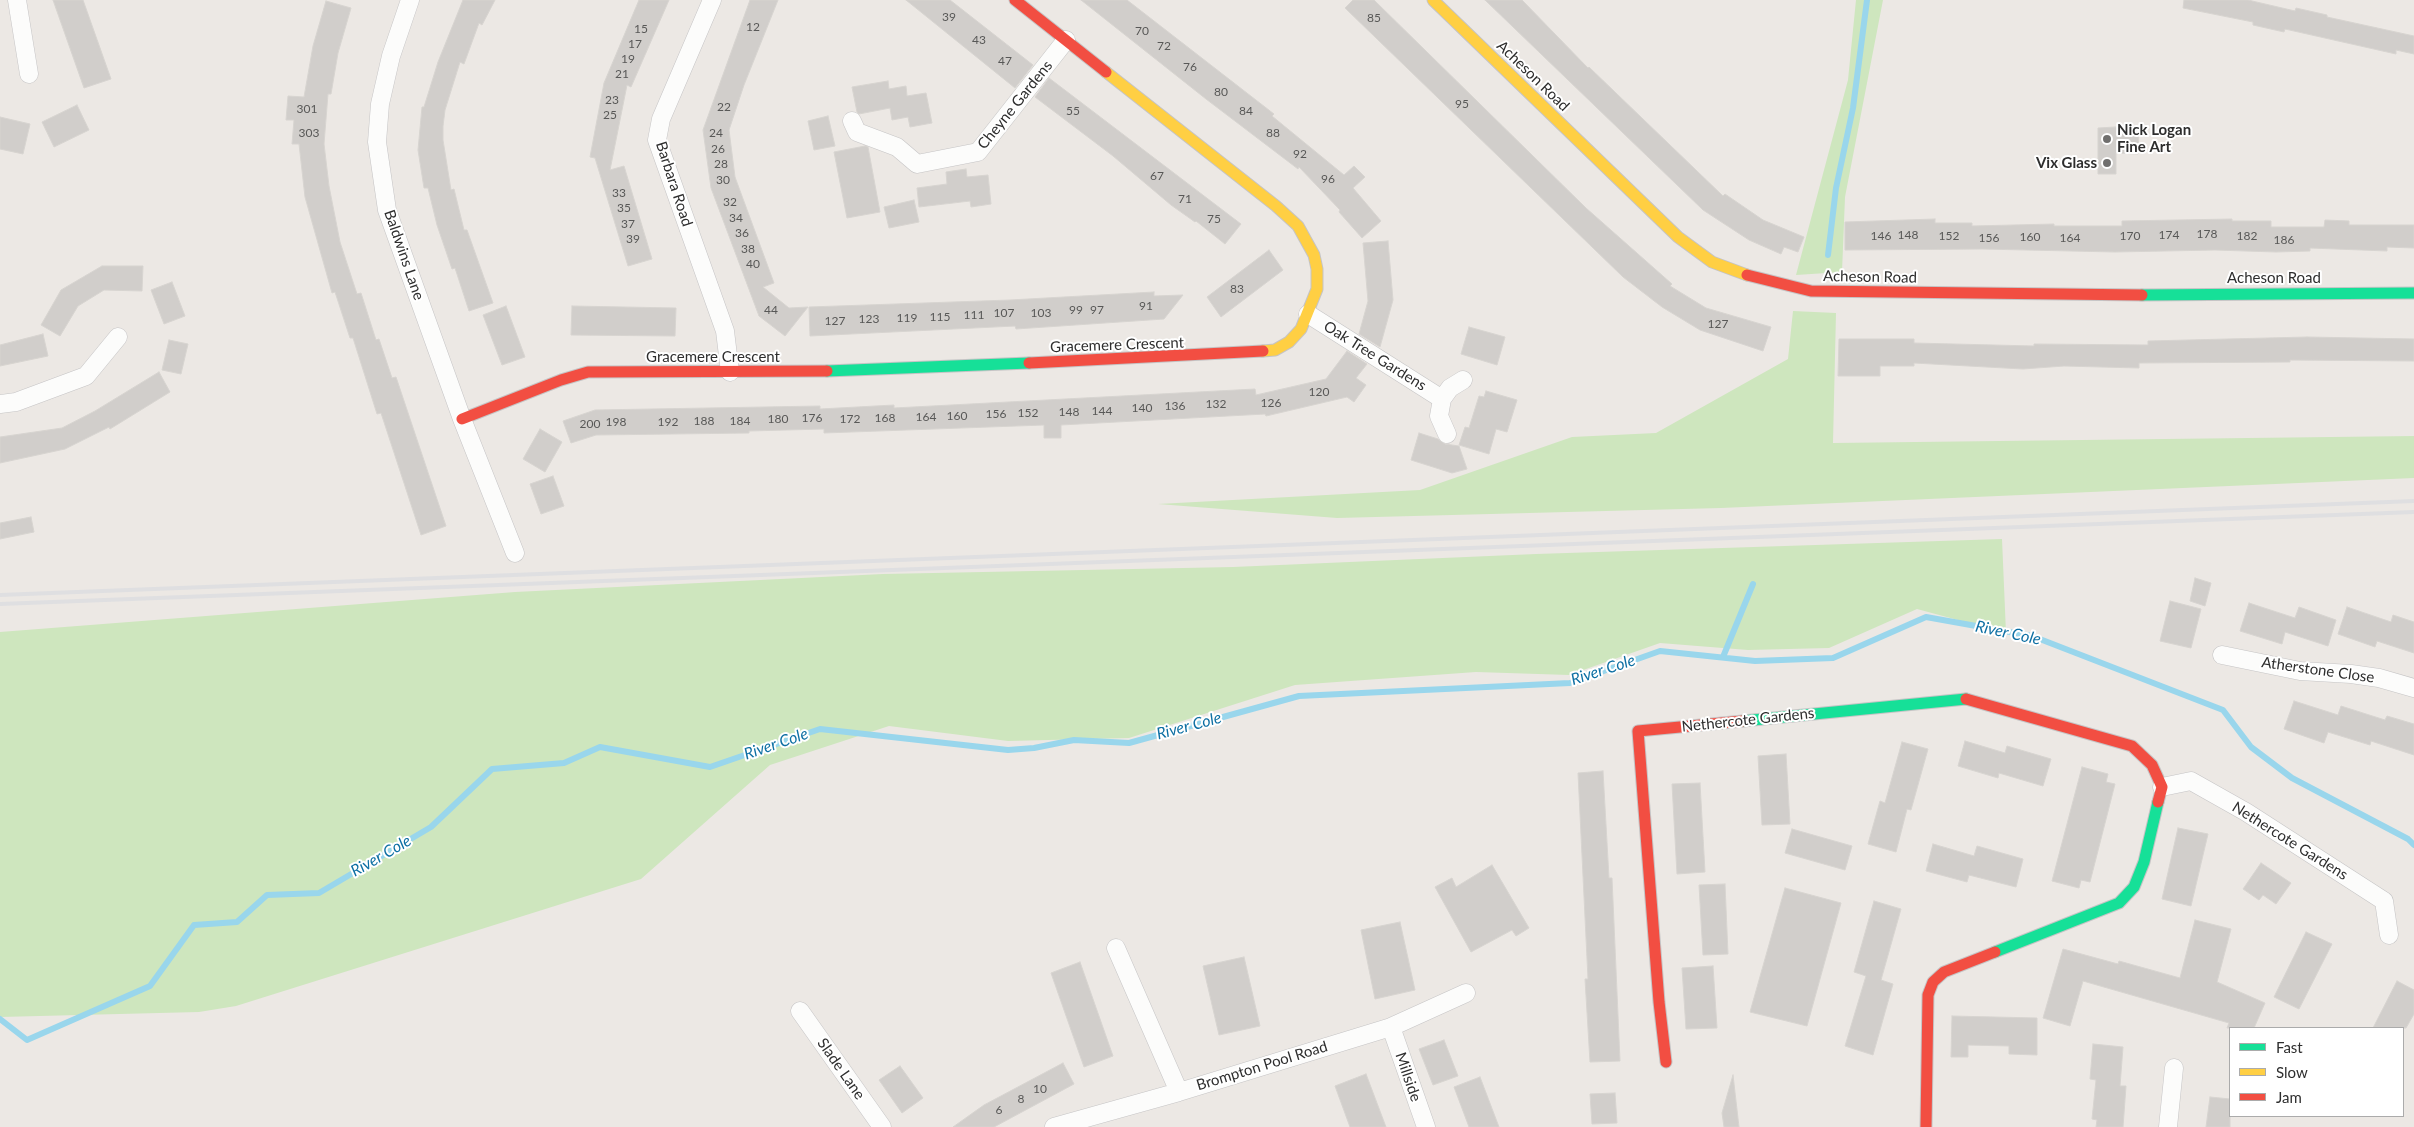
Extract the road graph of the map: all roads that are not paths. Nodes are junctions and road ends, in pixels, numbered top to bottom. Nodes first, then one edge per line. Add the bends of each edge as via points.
1 (17, 0) edge
2 (410, 0) edge
3 (712, 0) edge
4 (1015, 0) edge
5 (1433, 0) edge
6 (1066, 40) junction
7 (28, 74) dead end
8 (852, 121) dead end
9 (2414, 293) edge
10 (1308, 314) junction
11 (118, 337) dead end
12 (730, 372) junction
13 (1463, 380) dead end
14 (1442, 399) junction
15 (0, 404) edge
16 (462, 418) junction
17 (1447, 434) dead end
18 (515, 553) dead end
19 (2222, 655) dead end
20 (2414, 688) edge
21 (2162, 787) junction
22 (2389, 935) dead end
23 (1116, 948) dead end
24 (1466, 993) dead end
25 (800, 1011) dead end
26 (1391, 1026) junction
27 (1666, 1062) dead end
28 (2174, 1068) dead end
29 (1179, 1092) junction
30 (882, 1127) edge
31 (1054, 1127) edge
32 (1426, 1127) edge
33 (1926, 1127) edge
34 (2168, 1127) edge

1 - 7 street
2 - 16 street, Baldwins Lane via 391,56 380,104 377,142 387,210
3 - 12 street, Barbara Road via 661,119 657,140 725,331
4 - 6 street, Gracemere Crescent
5 - 9 street, Acheson Road via 1678,237 1712,262 1752,276 1811,291
6 - 8 street, Cheyne Gardens via 978,152 917,164 897,147 857,132
6 - 10 street, Gracemere Crescent via 1298,226 1314,255 1317,269 1317,289
10 - 12 street, Gracemere Crescent via 1301,329 1289,342 1275,350 1242,354 833,371
10 - 14 street, Oak Tree Gardens
11 - 15 street via 86,376 16,402
12 - 16 street, Gracemere Crescent via 588,372
13 - 14 street, Oak Tree Gardens via 1450,388
14 - 17 street, Oak Tree Gardens via 1440,416
16 - 18 street, Baldwins Lane
19 - 20 street, Atherstone Close via 2300,671 2379,678
21 - 22 street, Nethercote Gardens via 2192,781 2384,900
21 - 27 street, Nethercote Gardens via 2152,765 2132,746 1966,699 1638,731
21 - 33 street via 2144,862 2134,887 2119,903 1944,972 1933,982 1928,995
23 - 29 street
24 - 26 street, Brompton Pool Road
25 - 30 street, Slade Lane
26 - 29 street, Brompton Pool Road
26 - 32 street, Millside
28 - 34 street
29 - 31 street, Brompton Pool Road

